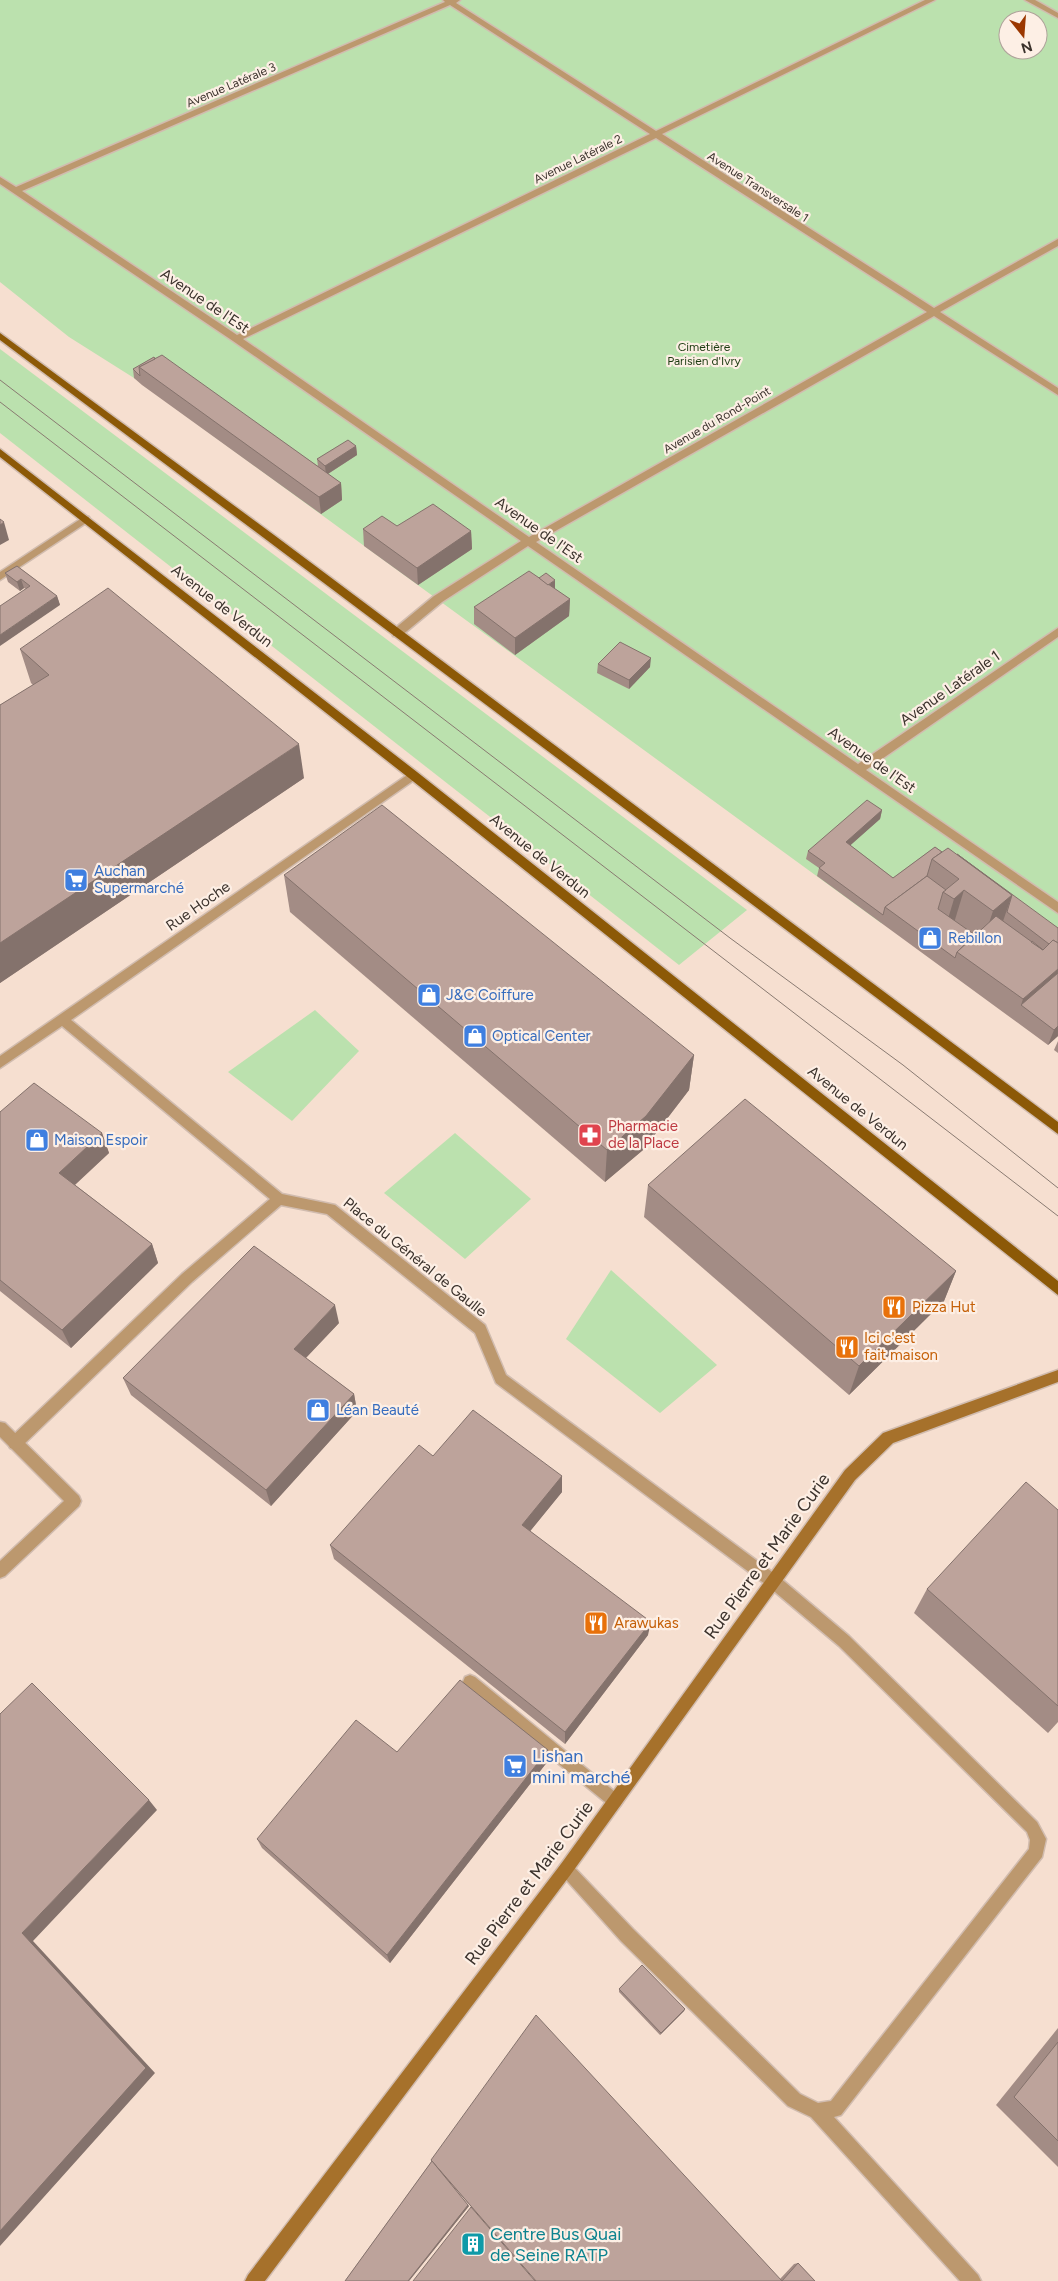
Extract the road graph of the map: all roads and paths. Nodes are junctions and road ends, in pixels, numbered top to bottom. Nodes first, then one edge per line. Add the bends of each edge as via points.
1 (931, 0) edge
2 (1029, 0) edge
3 (451, 1) edge
4 (1058, 16) edge
5 (654, 135) junction
6 (0, 180) edge
7 (15, 191) junction
8 (1058, 242) edge
9 (932, 313) junction
10 (0, 336) edge
11 (236, 339) junction
12 (1058, 392) edge
13 (0, 452) edge
14 (85, 520) junction
15 (528, 542) junction
16 (0, 577) edge
17 (1058, 632) edge
18 (397, 633) junction
19 (859, 769) junction
20 (413, 775) junction
21 (1058, 908) edge
22 (62, 1019) junction
23 (0, 1062) edge
24 (1058, 1129) edge
25 (279, 1199) junction
26 (1058, 1289) edge
27 (1058, 1376) edge
28 (0, 1428) edge
29 (15, 1443) junction
30 (0, 1572) edge
31 (774, 1582) junction
32 (470, 1682) edge
33 (615, 1802) junction
34 (566, 1869) junction
35 (817, 2111) junction
36 (254, 2281) edge
37 (972, 2281) edge

1 - 5 street, Avenue Latérale 2
2 - 4 street
3 - 5 street, Avenue Transversale 1
3 - 7 street, Avenue Latérale 3
5 - 9 street, Avenue Transversale 1
5 - 11 street, Avenue Latérale 2
6 - 7 street, Avenue de l'Est
7 - 11 street, Avenue de l'Est
8 - 9 street, Avenue du Rond-Point
9 - 12 street, Avenue Transversale 1
9 - 15 street, Avenue du Rond-Point
10 - 18 main road
11 - 15 street, Avenue de l'Est
13 - 14 main road, Avenue de Verdun
14 - 16 street
14 - 20 main road, Avenue de Verdun
15 - 18 street, Avenue du Rond-Point via 438,599
15 - 19 street, Avenue de l'Est
17 - 19 street, Avenue Latérale 1
18 - 24 main road
19 - 21 street, Avenue de l'Est
20 - 22 street, Rue Hoche
20 - 26 main road, Avenue de Verdun
22 - 23 street, Rue Hoche
22 - 25 street, Place du Général de Gaulle
25 - 29 street via 188,1278
25 - 31 street, Place du Général de Gaulle via 330,1209 480,1329 501,1378
27 - 31 street, Rue Pierre et Marie Curie via 888,1438 850,1475
28 - 29 street
29 - 30 street via 74,1501
31 - 33 street, Rue Pierre et Marie Curie
31 - 35 street, Place du Général de Gaulle via 844,1641 1032,1827 1038,1839 1037,1852 835,2109
32 - 33 street
33 - 34 street, Rue Pierre et Marie Curie
34 - 35 street via 794,2100
34 - 36 street, Rue Pierre et Marie Curie
35 - 37 street

